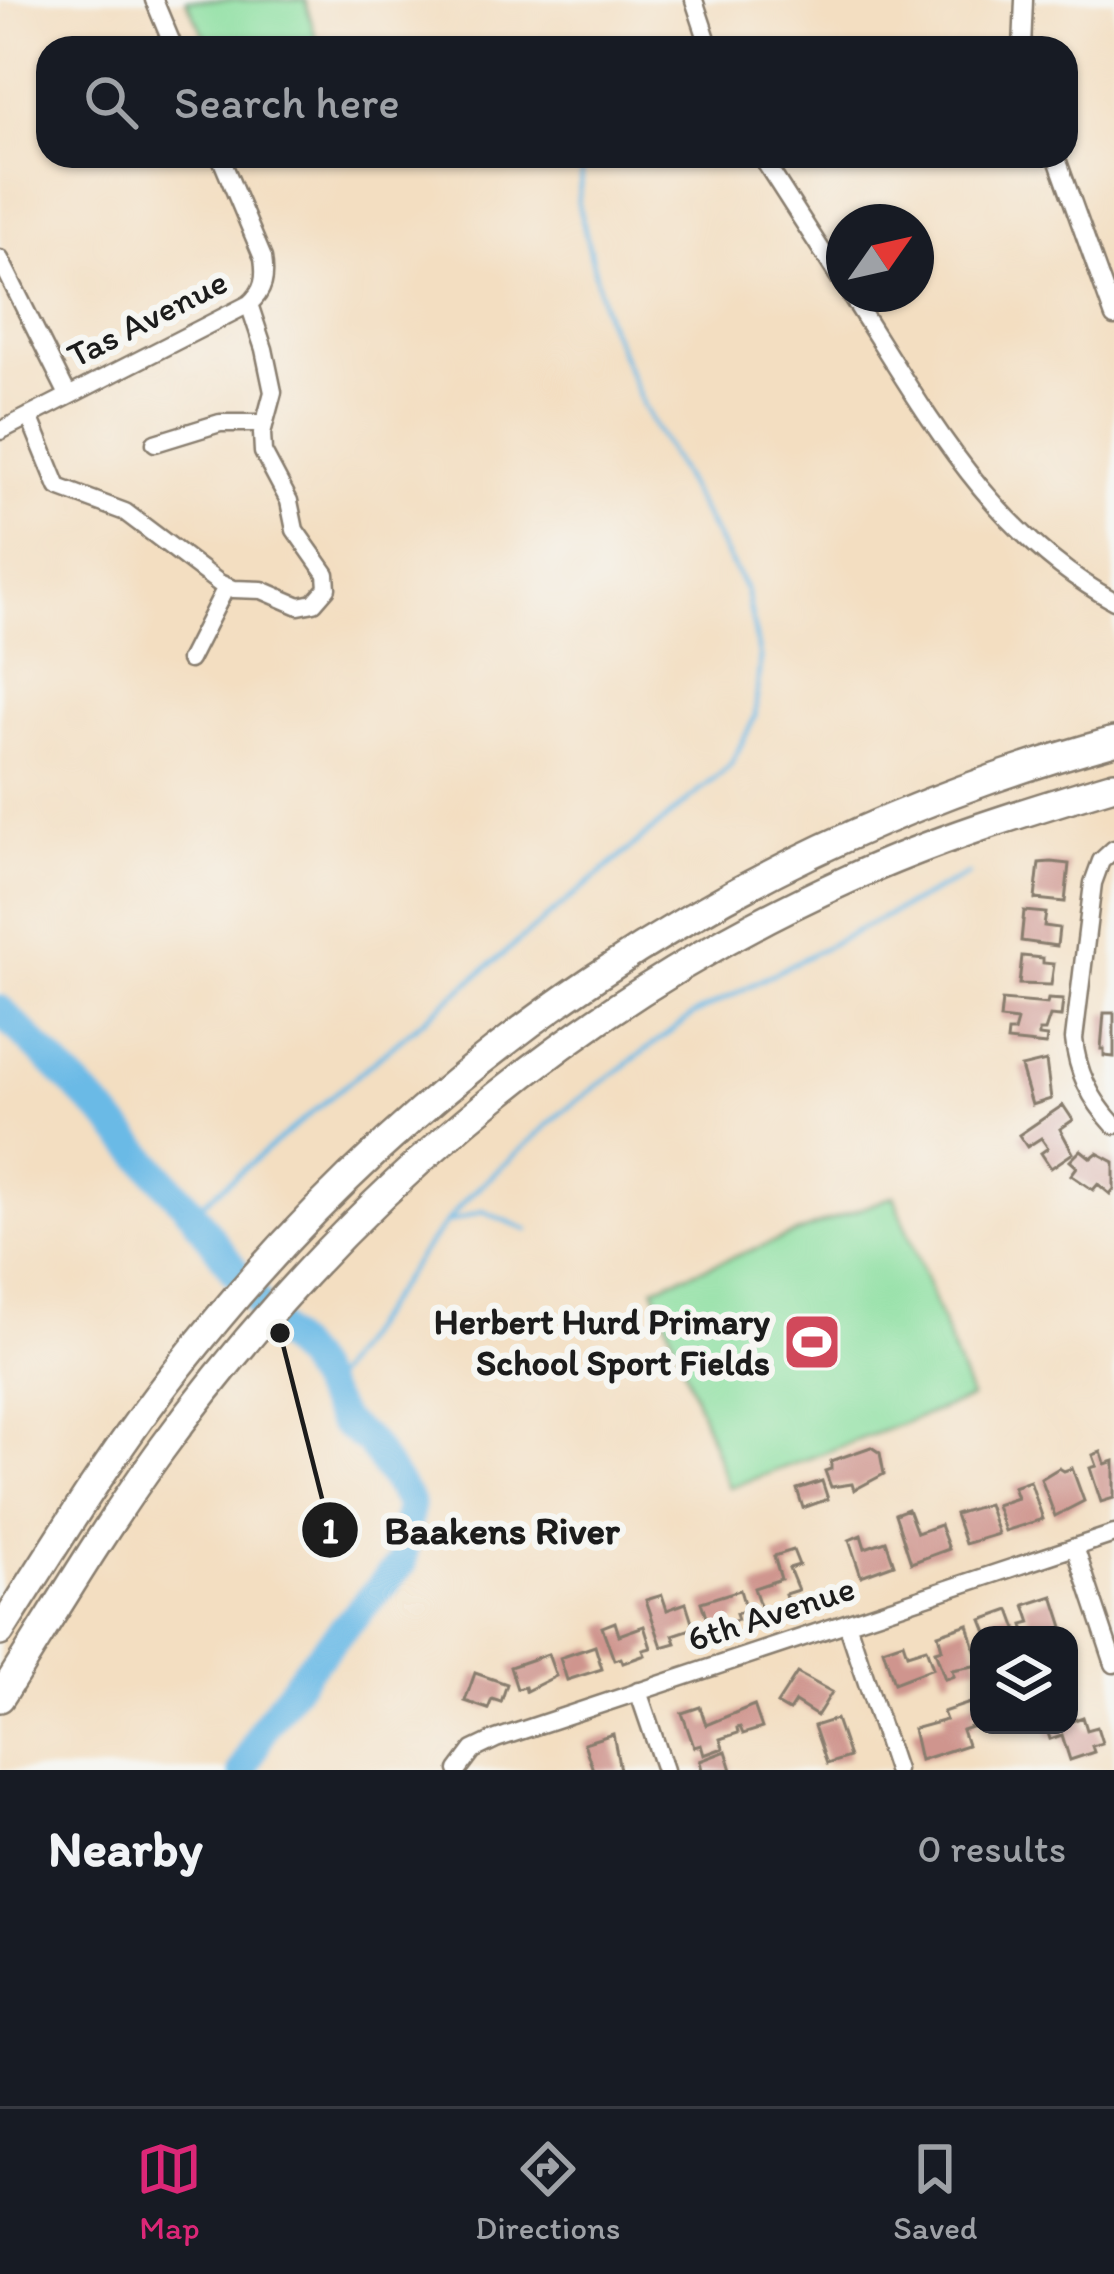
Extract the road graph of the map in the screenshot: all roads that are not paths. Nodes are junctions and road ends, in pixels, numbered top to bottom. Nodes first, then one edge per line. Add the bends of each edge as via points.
1 (154, 0) edge
2 (694, 0) edge
3 (1024, 0) edge
4 (169, 36) edge
5 (706, 36) edge
6 (1022, 36) edge
7 (225, 168) edge
8 (769, 168) edge
9 (1060, 168) edge
10 (826, 257) edge
11 (0, 259) edge
12 (254, 300) junction
13 (861, 312) edge
14 (1114, 317) edge
15 (68, 395) junction
16 (29, 416) junction
17 (263, 423) junction
18 (0, 431) edge
19 (155, 443) dead end
20 (226, 587) junction
21 (1114, 601) edge
22 (189, 660) dead end
23 (1114, 740) edge
24 (1114, 785) edge
25 (1114, 849) edge
26 (1114, 1125) edge
27 (1114, 1534) edge
28 (1075, 1547) junction
29 (847, 1623) junction
30 (0, 1632) edge
31 (1114, 1664) edge
32 (638, 1690) junction
33 (0, 1698) edge
34 (458, 1770) edge
35 (664, 1770) edge
36 (896, 1770) edge

1 - 4 street
2 - 5 street
3 - 6 street
7 - 12 street via 263,258
8 - 10 street
9 - 14 street
11 - 15 street
12 - 15 street, Tas Avenue
12 - 17 street via 273,392
13 - 21 street via 979,489 1052,560
15 - 16 street, Tas Avenue
16 - 18 street, Tas Avenue
16 - 20 street via 58,487 124,512
17 - 19 street via 220,423
17 - 20 street via 267,463 327,588 299,606 262,590
20 - 22 street
23 - 30 main road via 881,820 763,875 498,1046 304,1221 178,1368
24 - 33 main road via 852,877 693,959 511,1082 331,1247 207,1391
25 - 26 street via 1093,883 1075,1039 1089,1092
27 - 28 street, 6th Avenue
28 - 29 street, 6th Avenue
28 - 31 street
29 - 32 street, 6th Avenue
29 - 36 street
32 - 34 street, 6th Avenue via 485,1743
32 - 35 street

